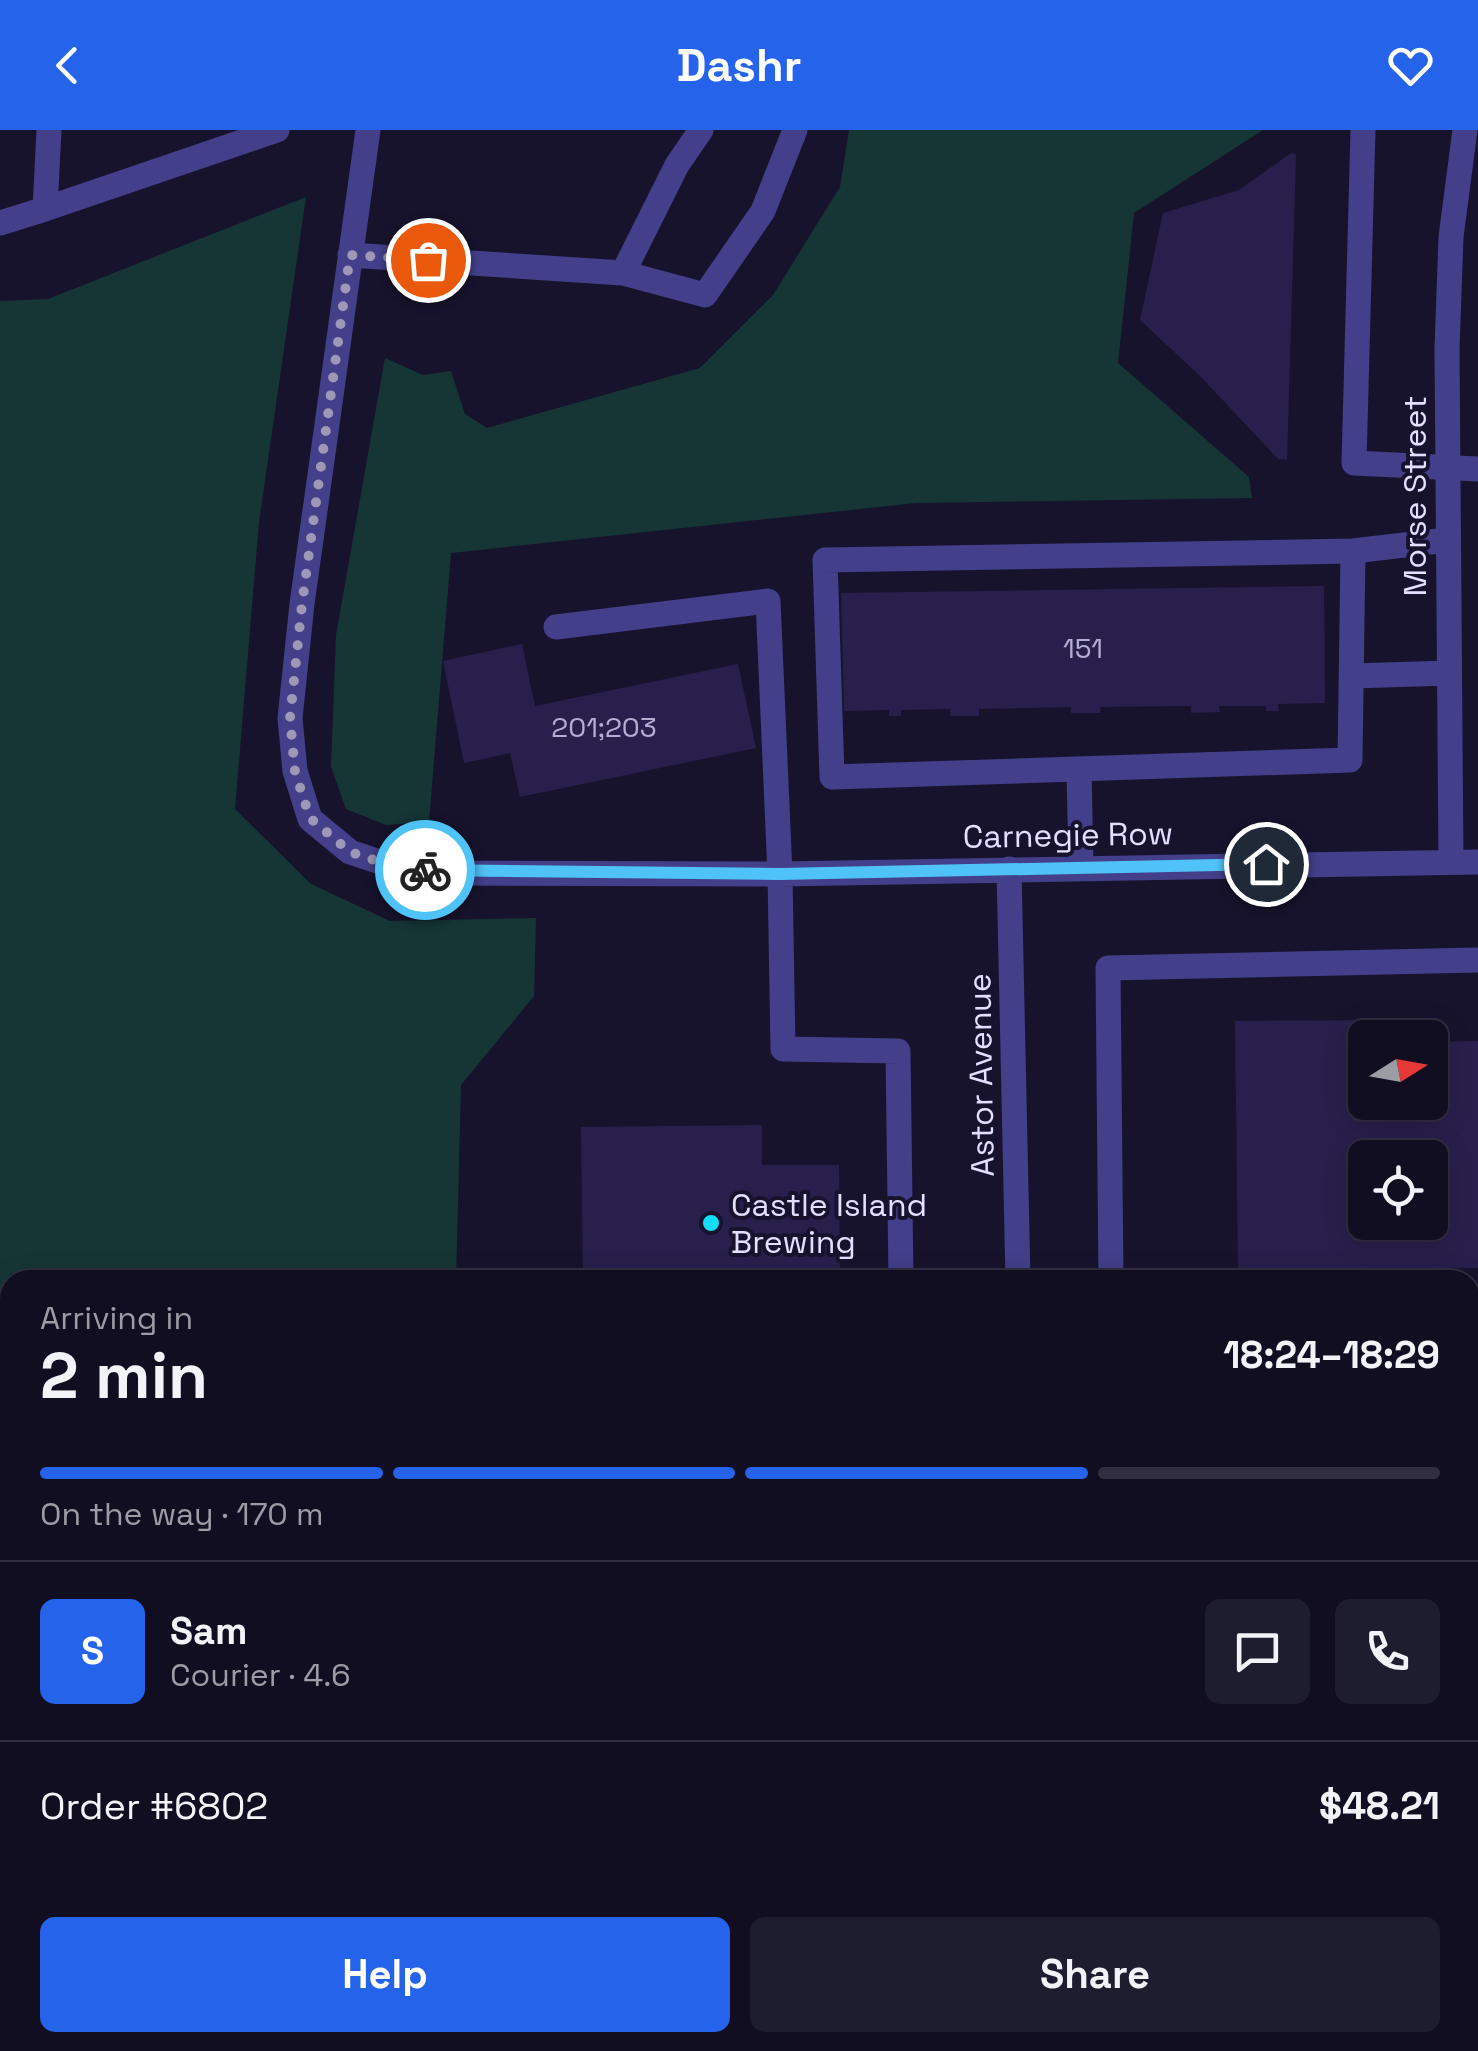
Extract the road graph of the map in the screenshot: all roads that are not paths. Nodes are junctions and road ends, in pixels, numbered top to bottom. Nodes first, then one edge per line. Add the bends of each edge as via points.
1 (49, 130) edge
2 (277, 130) edge
3 (368, 130) edge
4 (701, 130) edge
5 (795, 130) edge
6 (1363, 130) edge
7 (1465, 130) edge
8 (45, 209) junction
9 (0, 223) edge
10 (350, 255) junction
11 (624, 272) junction
12 (1446, 469) junction
13 (1478, 469) edge
14 (1447, 540) junction
15 (1352, 550) junction
16 (556, 628) dead end
17 (1449, 673) junction
18 (1352, 676) junction
19 (1079, 769) junction
20 (1450, 862) junction
21 (1478, 862) edge
22 (1082, 866) junction
23 (1009, 869) junction
24 (780, 874) junction
25 (1478, 960) edge
26 (900, 1270) edge
27 (1018, 1270) edge
28 (1110, 1270) edge

1 - 8 street
2 - 8 street
3 - 10 street, Carnegie Row
4 - 11 street
5 - 11 street via 762,210 705,294
6 - 12 street via 1354,463
7 - 12 street, Morse Street via 1451,238
8 - 9 street
10 - 11 street
10 - 24 street, Carnegie Row via 290,718 295,772 310,818 350,852 398,868
12 - 13 street
12 - 14 street, Morse Street
14 - 15 street
14 - 17 street, Morse Street
15 - 18 street
15 - 19 street via 825,560 832,777
16 - 24 street via 768,601
17 - 18 street
17 - 20 street, Morse Street
18 - 19 street via 1350,760
19 - 22 street
20 - 21 street, Carnegie Row
20 - 22 street, Carnegie Row
22 - 23 street, Carnegie Row
23 - 24 street, Carnegie Row
23 - 27 street, Astor Avenue
24 - 26 street via 783,1049 898,1051
25 - 28 street via 1108,968

